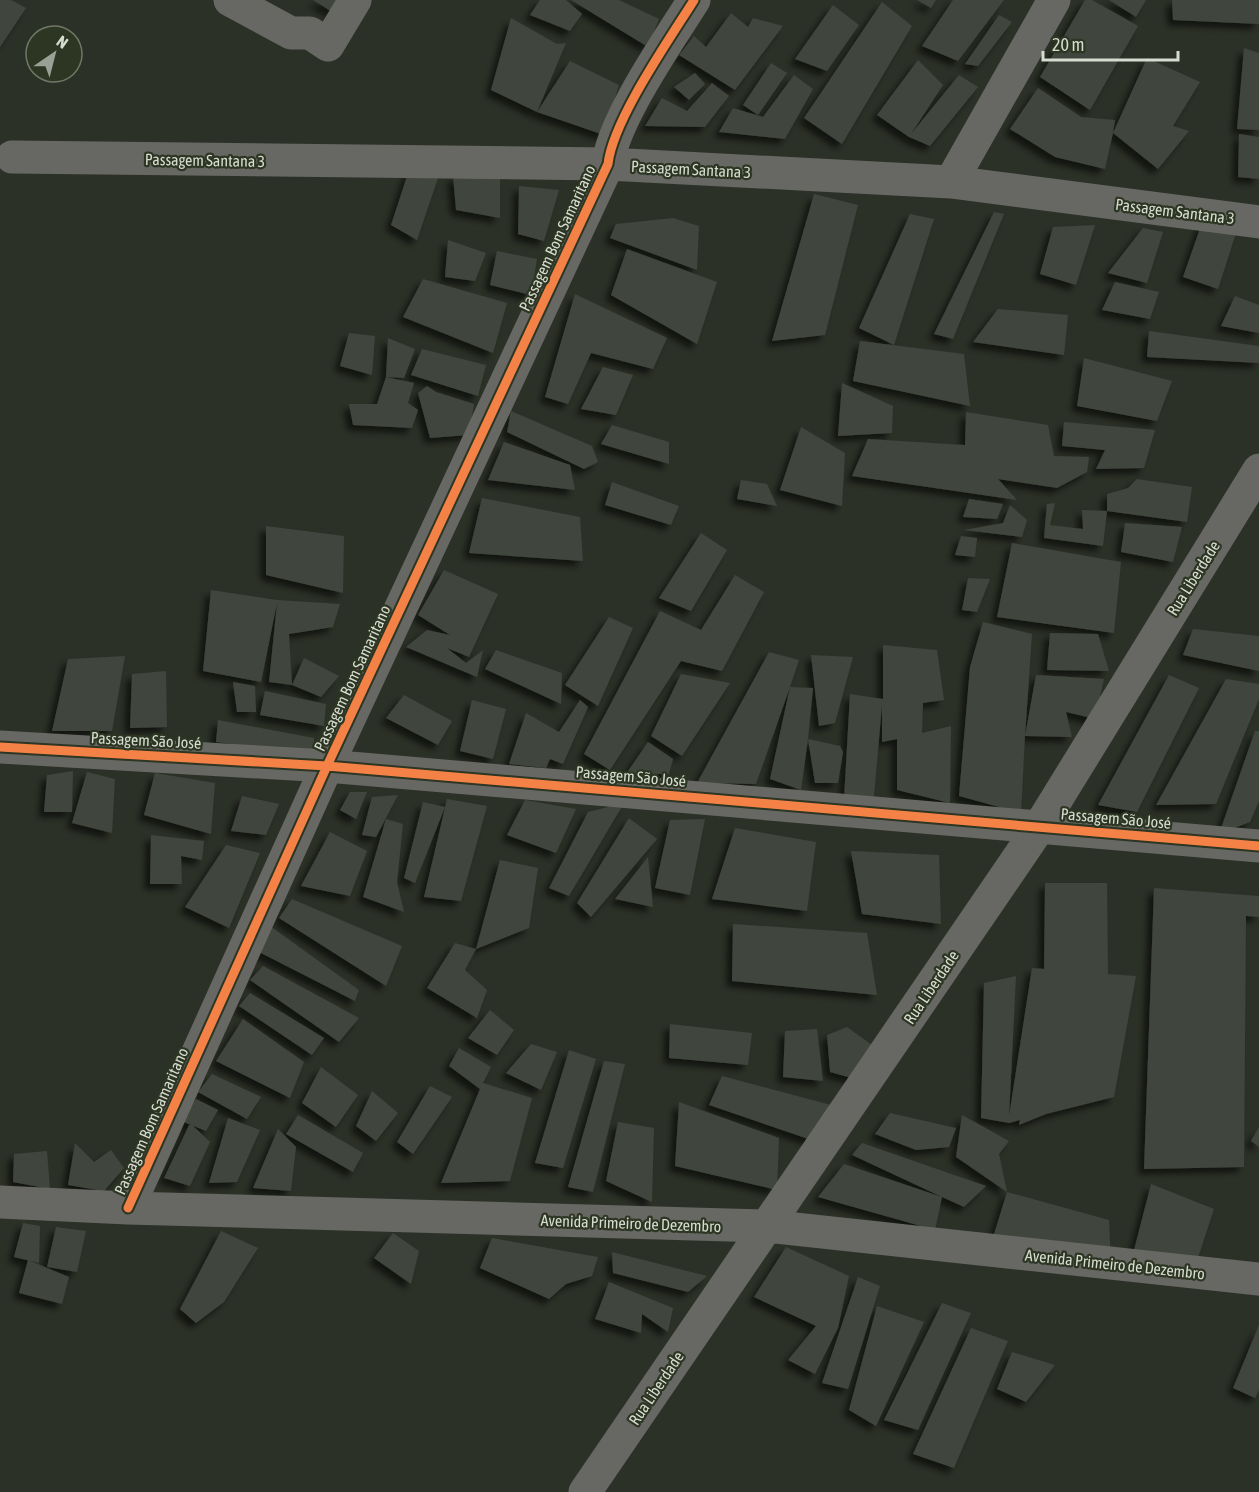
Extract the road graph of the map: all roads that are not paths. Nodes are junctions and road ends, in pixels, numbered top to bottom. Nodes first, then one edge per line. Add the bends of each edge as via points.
1 (230, 0) edge
2 (355, 0) edge
3 (694, 0) edge
4 (1054, 0) edge
5 (12, 157) dead end
6 (608, 164) junction
7 (951, 182) junction
8 (1259, 222) edge
9 (1259, 470) edge
10 (0, 747) edge
11 (327, 765) junction
12 (1040, 826) junction
13 (1259, 846) edge
14 (0, 1202) edge
15 (128, 1208) junction
16 (767, 1226) junction
17 (1259, 1279) edge
18 (585, 1492) edge

1 - 2 street via 291,33 310,33 328,45
3 - 6 street, Passagem Bom Samaritano via 644,82 609,153
4 - 7 street
5 - 6 street, Passagem Santana 3
6 - 7 street, Passagem Santana 3
6 - 11 street, Passagem Bom Samaritano
7 - 8 street, Passagem Santana 3
9 - 12 street, Rua Liberdade
10 - 11 street, Passagem São José
11 - 12 street, Passagem São José
11 - 15 street, Passagem Bom Samaritano
12 - 13 street, Passagem São José
12 - 16 street, Rua Liberdade
14 - 15 street, Avenida Primeiro de Dezembro
15 - 16 street, Avenida Primeiro de Dezembro
16 - 17 street, Avenida Primeiro de Dezembro
16 - 18 street, Rua Liberdade

